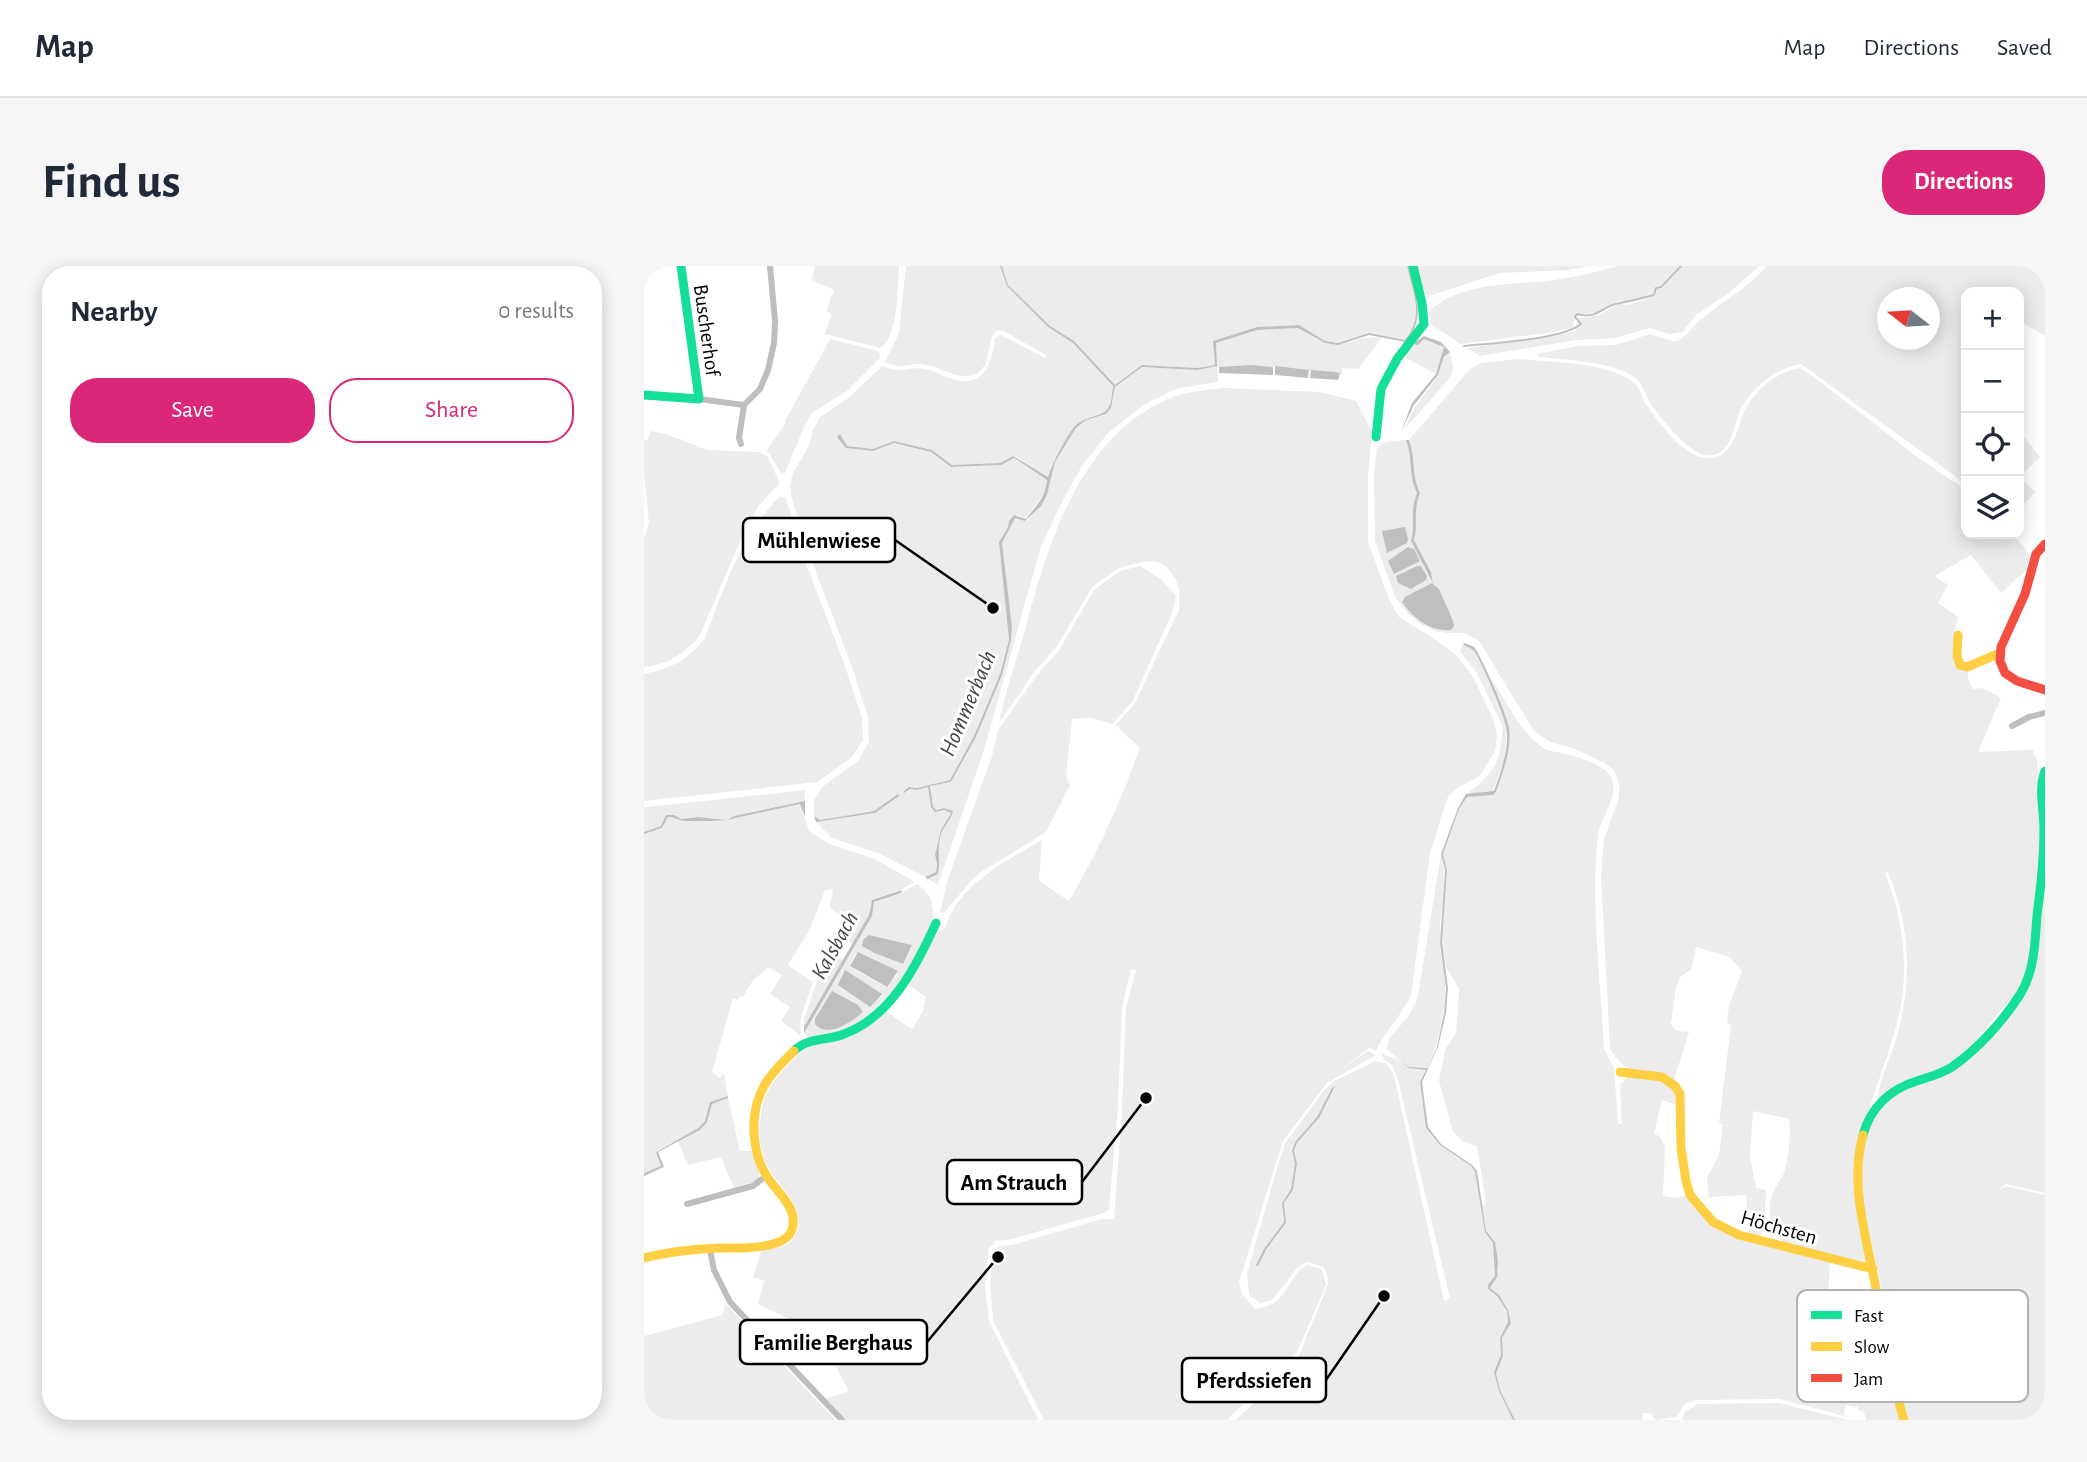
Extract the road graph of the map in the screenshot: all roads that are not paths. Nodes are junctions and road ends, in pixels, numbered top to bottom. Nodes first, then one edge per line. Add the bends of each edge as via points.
1 (681, 266) edge
2 (770, 266) edge
3 (1413, 266) edge
4 (644, 395) edge
5 (699, 399) junction
6 (744, 405) junction
7 (1376, 437) dead end
8 (741, 444) dead end
9 (2045, 544) edge
10 (1958, 635) dead end
11 (2000, 653) junction
12 (2045, 690) edge
13 (2045, 713) edge
14 (2012, 726) dead end
15 (2045, 771) edge
16 (936, 923) dead end
17 (1620, 1072) dead end
18 (766, 1176) junction
19 (687, 1204) dead end
20 (710, 1250) junction
21 (644, 1258) edge
22 (1873, 1269) junction
23 (1877, 1290) edge
24 (1898, 1402) edge
25 (842, 1420) edge
26 (1904, 1420) edge

1 - 5 street, Buscherhof
2 - 6 street via 775,321 772,355 760,389
3 - 7 street via 1424,324 1381,389
4 - 5 street, Buscherhof
5 - 6 street, Buscherhof
6 - 8 street
9 - 11 street via 2036,554
10 - 11 street via 1960,665 1967,667
11 - 12 street via 2005,673
13 - 14 street
15 - 22 street via 2041,781 2043,859 2027,982 1966,1056 1942,1073 1888,1095 1865,1122 1858,1193
16 - 18 street via 916,964 882,1008 847,1034 803,1042 762,1090 754,1141
17 - 22 street, Höchsten via 1660,1076 1672,1082 1680,1094 1687,1183 1695,1203 1713,1222 1739,1235
18 - 19 street via 753,1186
18 - 20 street via 792,1215 787,1238 753,1247
20 - 21 street
20 - 25 street via 730,1302
22 - 23 street
24 - 26 street

